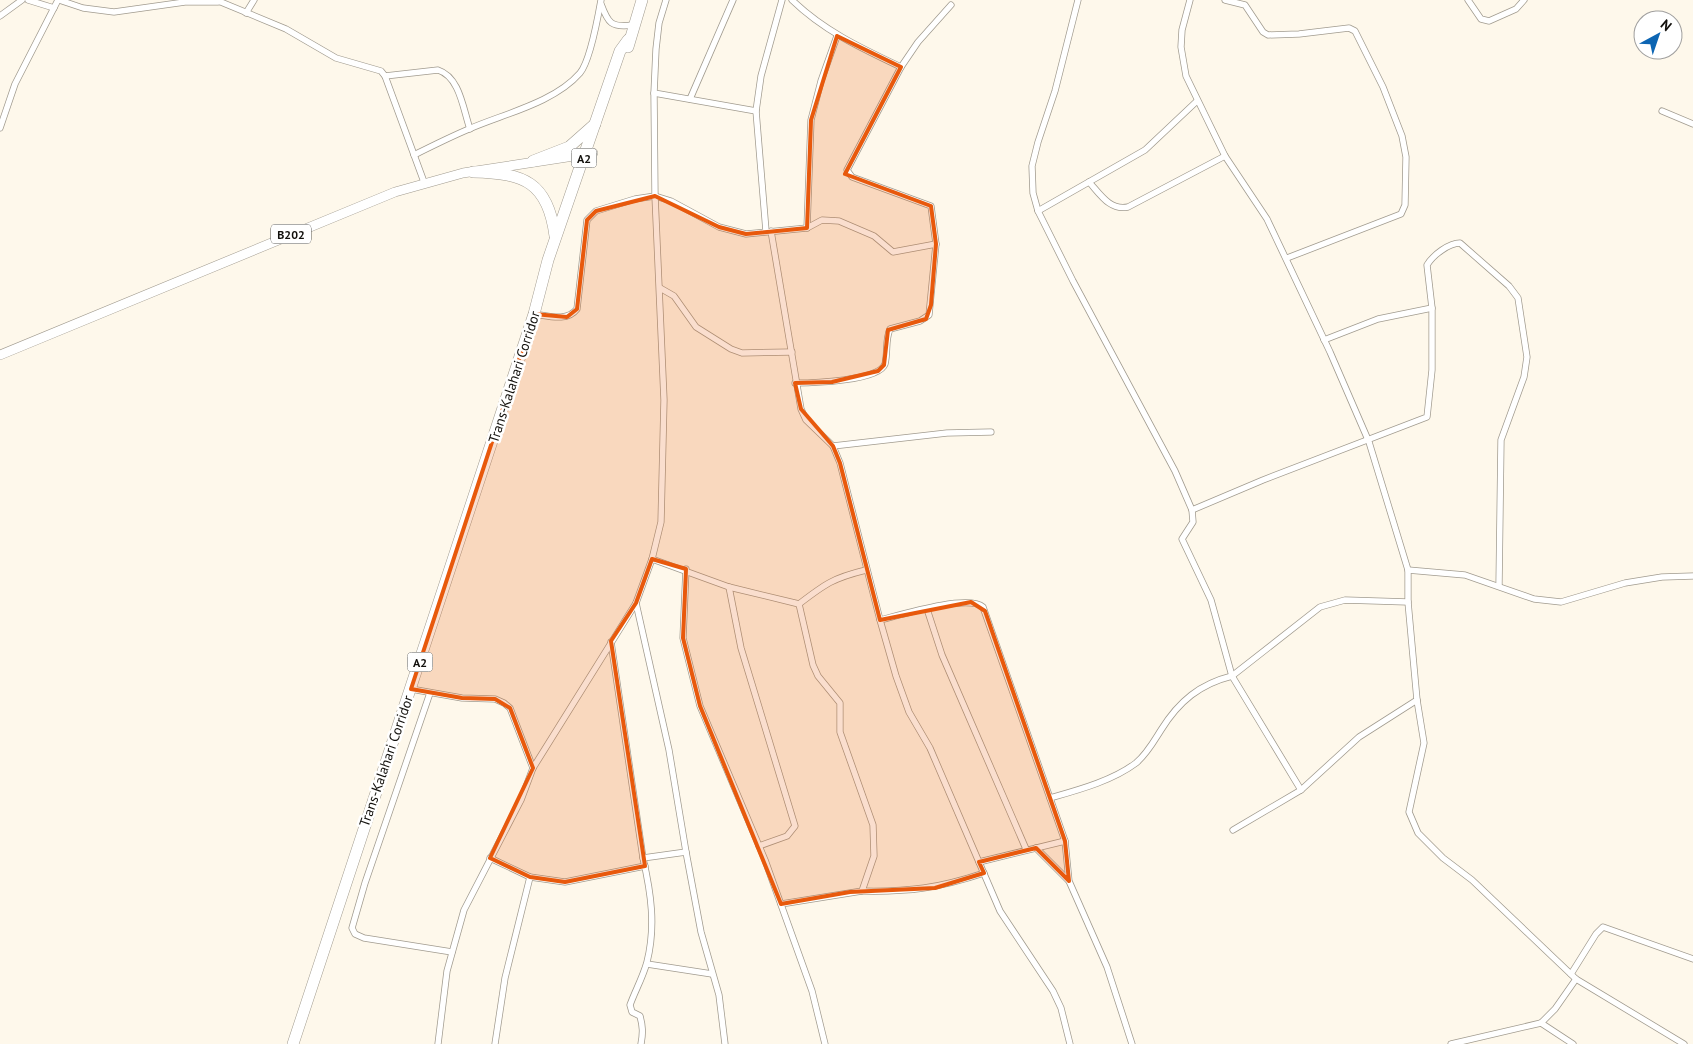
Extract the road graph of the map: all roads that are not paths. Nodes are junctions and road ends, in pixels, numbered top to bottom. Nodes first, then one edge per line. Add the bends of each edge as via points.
1 (22, 0) edge
2 (28, 0) edge
3 (59, 0) edge
4 (254, 0) edge
5 (642, 0) edge
6 (666, 0) edge
7 (732, 0) edge
8 (782, 0) edge
9 (792, 0) edge
10 (1078, 0) edge
11 (1190, 0) edge
12 (1226, 0) edge
13 (1468, 0) edge
14 (1524, 0) edge
15 (217, 1) edge
16 (601, 1) edge
17 (951, 5) dead end
18 (54, 8) junction
19 (246, 13) junction
20 (0, 16) edge
21 (633, 25) junction
22 (837, 36) junction
23 (628, 40) junction
24 (901, 67) junction
25 (385, 76) junction
26 (654, 93) junction
27 (690, 99) junction
28 (1197, 102) junction
29 (756, 111) junction
30 (1662, 111) dead end
31 (596, 122) junction
32 (1693, 124) edge
33 (0, 128) edge
34 (470, 129) junction
35 (589, 153) junction
36 (414, 155) junction
37 (1225, 156) junction
38 (532, 161) junction
39 (474, 172) junction
40 (424, 182) junction
41 (1089, 182) junction
42 (655, 196) junction
43 (1038, 211) junction
44 (807, 228) junction
45 (768, 231) junction
46 (556, 238) junction
47 (936, 244) junction
48 (1287, 258) junction
49 (545, 279) junction
50 (660, 288) junction
51 (1432, 308) junction
52 (534, 314) junction
53 (1324, 340) junction
54 (792, 352) junction
55 (0, 355) edge
56 (795, 383) junction
57 (991, 432) dead end
58 (1369, 442) junction
59 (833, 446) junction
60 (1192, 510) junction
61 (652, 559) junction
62 (686, 569) junction
63 (866, 570) junction
64 (1408, 570) junction
65 (1693, 576) edge
66 (729, 586) junction
67 (1499, 586) junction
68 (1408, 602) junction
69 (636, 604) junction
70 (799, 604) junction
71 (926, 609) junction
72 (880, 620) junction
73 (611, 641) junction
74 (1232, 676) junction
75 (411, 688) junction
76 (430, 693) junction
77 (1417, 700) junction
78 (533, 768) junction
79 (1301, 790) junction
80 (1050, 798) junction
81 (1233, 830) dead end
82 (1065, 841) junction
83 (759, 846) junction
84 (1036, 848) junction
85 (1026, 849) junction
86 (686, 852) junction
87 (490, 858) junction
88 (643, 858) junction
89 (979, 862) junction
90 (645, 866) junction
91 (984, 873) junction
92 (530, 877) junction
93 (1069, 881) junction
94 (862, 891) junction
95 (781, 904) junction
96 (452, 952) junction
97 (1693, 960) edge
98 (647, 964) junction
99 (712, 974) junction
100 (1571, 974) junction
101 (1576, 980) junction
102 (1541, 1023) junction
103 (293, 1044) edge
104 (438, 1044) edge
105 (495, 1044) edge
106 (641, 1044) edge
107 (725, 1044) edge
108 (826, 1044) edge
109 (1070, 1044) edge
110 (1132, 1044) edge
111 (1451, 1044) edge
112 (1573, 1044) edge
113 (1684, 1044) edge

1 - 20 street
2 - 18 street
3 - 15 street via 83,8 114,12 184,2
3 - 18 street
4 - 19 street
5 - 21 highway, Trans-Kalahari Corridor / A2
6 - 26 street via 657,40
7 - 27 street
8 - 29 street via 761,76
9 - 22 street
10 - 43 street via 1032,166 1033,194
11 - 28 street via 1182,30 1182,61
12 - 48 street via 1245,5 1268,34 1349,28 1355,31 1383,87 1405,149 1406,205 1402,214
13 - 14 street via 1481,19 1489,21 1516,9
15 - 19 street
16 - 21 street via 608,21 621,27
16 - 34 street via 581,72 549,95
17 - 24 street
18 - 33 street via 14,84
19 - 25 street via 286,29 336,58 372,68
21 - 23 highway, Trans-Kalahari Corridor / A2
22 - 24 street
22 - 44 street via 811,120
23 - 31 highway, Trans-Kalahari Corridor / A2 via 620,51
23 - 35 highway, Trans-Kalahari Corridor / A2 via 627,54
24 - 47 street via 847,170 852,177 931,206
25 - 34 street via 444,72 455,84
25 - 36 street
26 - 27 street
26 - 42 street
27 - 29 street
28 - 37 street
28 - 41 street via 1145,150
29 - 45 street
30 - 32 street
31 - 35 highway, Trans-Kalahari Corridor / A2
31 - 38 highway via 569,147
34 - 36 street
35 - 38 main road, B202
35 - 46 highway, Trans-Kalahari Corridor / A2
35 - 49 highway, Trans-Kalahari Corridor / A2 via 554,262
36 - 40 street
37 - 41 street via 1120,209 1112,206
37 - 48 street via 1267,219
38 - 39 main road, B202
39 - 40 main road, B202
39 - 46 highway via 508,173 534,187 551,213
40 - 55 main road, B202 via 204,269
41 - 43 street
42 - 45 street via 719,227 746,234
42 - 50 street
42 - 52 street via 635,199 591,214 587,220 577,309 567,317
43 - 60 street via 1176,471
44 - 45 street
44 - 47 street via 822,220 839,221 874,236 893,252
45 - 54 street
46 - 49 highway, Trans-Kalahari Corridor / A2
47 - 56 street via 929,315 920,322 890,329 882,368 832,382
48 - 53 street
49 - 52 highway, Trans-Kalahari Corridor / A2
50 - 54 street via 674,296 696,327 731,349 742,353
50 - 61 street via 664,482 661,522
51 - 53 street via 1378,319
51 - 58 street via 1429,415
51 - 67 street via 1427,265 1434,256 1455,243 1464,245 1518,298 1527,357 1524,376 1501,440
52 - 75 highway, Trans-Kalahari Corridor / A2
53 - 58 street
54 - 56 street
56 - 59 street via 806,420
57 - 59 street via 948,433
58 - 60 street via 1272,476
58 - 64 street
59 - 63 street via 848,489
60 - 74 street via 1193,522 1182,539 1211,600
61 - 62 street
61 - 69 street
62 - 66 street
62 - 83 street via 683,638 700,706
63 - 70 street via 825,583
63 - 72 street
64 - 67 street via 1451,572
64 - 68 street
65 - 67 street via 1625,582 1561,602 1534,599
66 - 70 street
66 - 83 street via 741,648 795,826 787,836
68 - 74 street via 1345,600 1320,607
68 - 77 street
69 - 73 street
69 - 86 street via 669,750
70 - 94 street via 813,664 818,676 840,703 840,732 873,825 874,856
71 - 72 street
71 - 80 street via 971,602 983,607
71 - 85 street via 942,655
72 - 89 street via 909,712 930,748
73 - 78 street
73 - 88 street
74 - 79 street
74 - 80 street via 1217,679 1190,695 1135,764 1100,782
75 - 76 street
75 - 103 highway, Trans-Kalahari Corridor / A2
76 - 78 street via 504,703 510,708
76 - 96 street via 352,928 355,934 364,938
77 - 79 street via 1359,737
77 - 100 street via 1424,743 1409,812 1418,833
78 - 87 street
79 - 81 street
80 - 82 street
82 - 84 street
82 - 93 street
83 - 95 street
84 - 85 street
84 - 93 street
85 - 89 street
86 - 88 street
86 - 99 street
87 - 92 street
87 - 96 street via 464,910
88 - 90 street
89 - 91 street
90 - 92 street via 565,882
90 - 98 street via 652,923
91 - 94 street via 935,888 908,892
91 - 109 street via 1000,912 1053,991
92 - 105 street via 505,978
93 - 110 street via 1107,967
94 - 95 street
95 - 108 street via 812,991
96 - 104 street
97 - 100 street via 1603,927
98 - 99 street
98 - 106 street via 630,1005 632,1012 640,1016 644,1030
99 - 107 street
100 - 101 street
101 - 102 street
101 - 113 street
102 - 111 street
102 - 112 street

